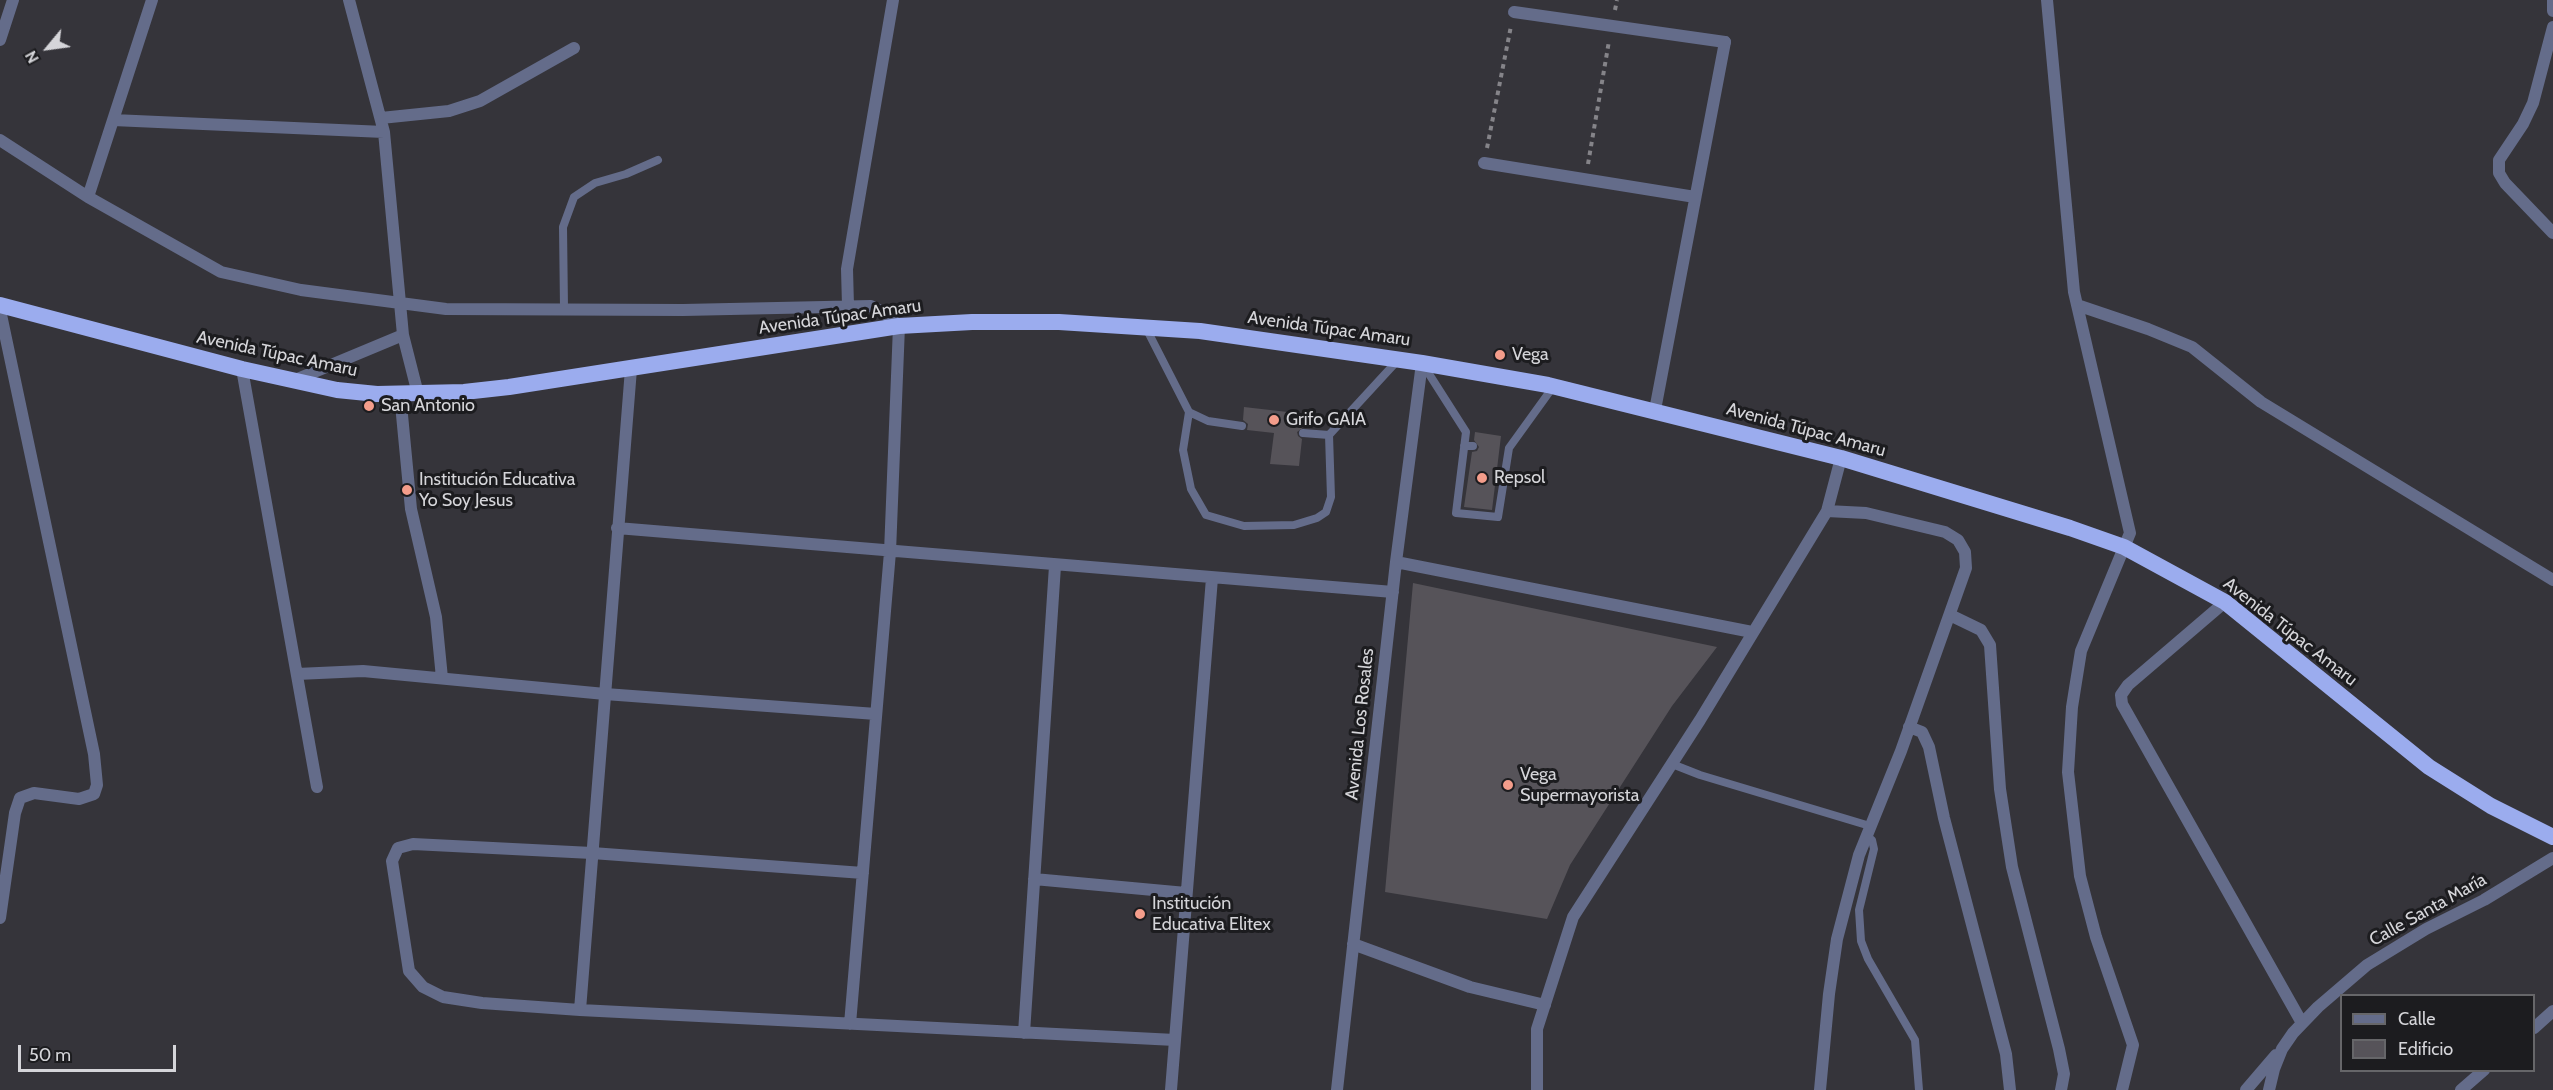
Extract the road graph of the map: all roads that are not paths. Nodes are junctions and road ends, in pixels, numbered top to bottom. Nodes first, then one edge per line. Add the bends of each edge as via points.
1 (13, 0) edge
2 (152, 0) edge
3 (349, 0) edge
4 (893, 0) edge
5 (2047, 0) edge
6 (2553, 0) edge
7 (2553, 11) edge
8 (1514, 12) road end
9 (2553, 27) edge
10 (0, 40) edge
11 (574, 48) dead end
12 (381, 118) junction
13 (113, 120) junction
14 (384, 132) junction
15 (0, 140) edge
16 (658, 160) dead end
17 (1484, 163) road end
18 (88, 197) junction
19 (1695, 197) junction
20 (2553, 233) edge
21 (402, 304) junction
22 (0, 305) edge
23 (2077, 305) junction
24 (848, 306) junction
25 (564, 308) junction
26 (0, 310) edge
27 (899, 326) junction
28 (1146, 327) junction
29 (403, 335) junction
30 (1399, 359) junction
31 (1422, 363) junction
32 (242, 369) junction
33 (631, 369) junction
34 (295, 380) junction
35 (1554, 387) junction
36 (400, 394) junction
37 (418, 394) junction
38 (1655, 410) junction
39 (1189, 412) junction
40 (1242, 426) dead end
41 (1303, 433) dead end
42 (1329, 435) junction
43 (1841, 458) junction
44 (1827, 511) junction
45 (618, 528) junction
46 (2124, 547) junction
47 (890, 552) junction
48 (1396, 562) junction
49 (1055, 566) junction
50 (1212, 578) junction
51 (2553, 580) edge
52 (1393, 592) junction
53 (2225, 602) junction
54 (1950, 615) junction
55 (1752, 632) junction
56 (297, 674) junction
57 (442, 678) junction
58 (604, 694) junction
59 (876, 714) junction
60 (1910, 727) junction
61 (1672, 764) junction
62 (317, 786) dead end
63 (1869, 831) junction
64 (2553, 837) edge
65 (592, 853) junction
66 (2553, 858) edge
67 (863, 873) junction
68 (1034, 879) junction
69 (1186, 893) junction
70 (0, 918) edge
71 (1353, 944) junction
72 (1545, 1005) junction
73 (580, 1010) junction
74 (2553, 1011) edge
75 (2301, 1023) junction
76 (850, 1024) junction
77 (2535, 1027) edge
78 (1024, 1033) junction
79 (1175, 1040) junction
80 (2282, 1048) junction
81 (2483, 1072) edge
82 (1171, 1090) edge
83 (1337, 1090) edge
84 (1537, 1090) edge
85 (1820, 1090) edge
86 (1919, 1090) edge
87 (2010, 1090) edge
88 (2061, 1090) edge
89 (2122, 1090) edge
90 (2246, 1090) edge
91 (2269, 1090) edge
92 (2461, 1090) edge

1 - 10 street
2 - 13 street
3 - 12 street
4 - 24 street via 847,269
5 - 23 street
6 - 7 street
8 - 19 street via 1725,42
9 - 20 street via 2533,103 2499,160 2499,173 2505,183
11 - 12 street via 480,101 449,111
12 - 14 street
13 - 14 street
13 - 18 street
14 - 21 street
15 - 18 street
16 - 25 lane via 595,183 574,197 563,227
17 - 19 street
18 - 21 street via 221,272 301,290
19 - 38 street
21 - 25 street via 457,309
21 - 29 street
22 - 32 highway, Avenida Túpac Amaru
23 - 46 street via 2130,533
23 - 51 street via 2192,347 2261,402
24 - 25 street
24 - 27 street via 871,306
26 - 70 street via 94,754 97,785 94,794 79,800 34,794 20,798
27 - 28 highway, Avenida Túpac Amaru via 1059,322
27 - 33 highway, Avenida Túpac Amaru
27 - 47 street
28 - 30 highway, Avenida Túpac Amaru
28 - 39 lane
29 - 34 street
29 - 37 street
30 - 31 highway, Avenida Túpac Amaru
30 - 42 lane
31 - 35 highway, Avenida Túpac Amaru
31 - 35 lane via 1466,432 1469,446 1456,513 1498,517 1504,448
31 - 48 street, Avenida Los Rosales
32 - 34 highway, Avenida Túpac Amaru
32 - 56 street
33 - 37 highway, Avenida Túpac Amaru via 464,392
33 - 45 street
34 - 36 highway, Avenida Túpac Amaru via 337,390
35 - 38 highway, Avenida Túpac Amaru
36 - 37 highway, Avenida Túpac Amaru
36 - 57 street via 411,509 436,617
38 - 43 highway, Avenida Túpac Amaru
39 - 40 lane via 1208,422
39 - 42 lane via 1183,450 1191,489 1206,514 1244,525 1294,525 1326,512 1331,497
41 - 42 lane
43 - 44 street
43 - 46 highway, Avenida Túpac Amaru
44 - 54 street via 1866,513 1921,525 1958,540 1965,552 1966,568
44 - 55 street
45 - 47 street
45 - 58 street
46 - 53 highway, Avenida Túpac Amaru
46 - 89 street via 2081,651 2068,772 2080,876 2133,1045
47 - 49 street
47 - 59 street
48 - 52 street, Avenida Los Rosales
48 - 55 street
49 - 50 street
49 - 68 street
50 - 52 street
50 - 69 street
52 - 71 street, Avenida Los Rosales
53 - 64 highway, Avenida Túpac Amaru via 2429,767 2491,806
53 - 75 street via 2128,685 2121,694 2122,704
54 - 60 street
54 - 88 street via 1981,630 1990,645 2000,789 2010,856 2059,1049 2064,1074
55 - 61 street
56 - 57 street via 363,671
56 - 62 street
57 - 58 street
58 - 59 street
58 - 65 street
59 - 67 street
60 - 63 street
60 - 87 street via 1922,732 1929,747 2006,1054
61 - 63 lane
61 - 72 street via 1573,917
63 - 85 street via 1837,939
63 - 86 lane via 1874,849 1859,909 1861,941 1915,1040
65 - 67 street
65 - 73 street
65 - 73 street via 413,843 398,848 392,861 409,970 423,987 443,996 482,1004
66 - 75 street, Calle Santa María via 2367,965
67 - 76 street
68 - 69 street
68 - 78 street
69 - 79 street
71 - 72 street via 1470,987
71 - 83 street, Avenida Los Rosales
72 - 84 street via 1537,1029
73 - 76 street
74 - 77 street
75 - 80 street, Calle Santa María
76 - 78 street
78 - 79 street
79 - 82 street
80 - 90 street
80 - 91 street, Calle Santa María
81 - 92 street

